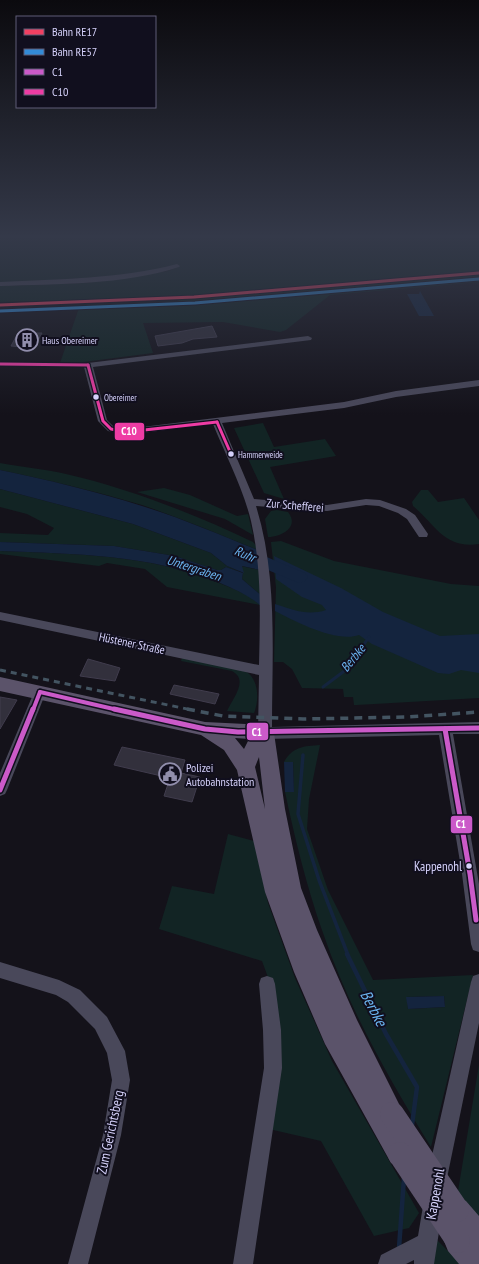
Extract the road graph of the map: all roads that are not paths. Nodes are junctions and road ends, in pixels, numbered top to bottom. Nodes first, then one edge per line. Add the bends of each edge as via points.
1 (308, 338) dead end
2 (0, 364) edge
3 (88, 365) junction
4 (479, 383) edge
5 (217, 422) junction
6 (250, 502) junction
7 (423, 534) dead end
8 (0, 616) edge
9 (264, 671) junction
10 (0, 684) edge
11 (40, 692) junction
12 (479, 728) edge
13 (205, 729) junction
14 (446, 729) junction
15 (265, 733) junction
16 (246, 767) junction
17 (0, 790) edge
18 (477, 920) edge
19 (479, 944) edge
20 (0, 970) edge
21 (479, 982) edge
22 (267, 984) dead end
23 (469, 1239) edge
24 (420, 1252) edge
25 (388, 1262) dead end
26 (78, 1264) edge
27 (243, 1264) edge
28 (476, 1264) edge

1 - 3 street
2 - 3 street
3 - 5 street via 103,421 111,429 126,432
4 - 5 street
5 - 6 street, Zur Schefferei
6 - 7 street, Zur Schefferei via 327,508 366,502 380,503 402,511
6 - 9 street, Zur Schefferei via 266,582
8 - 9 street, Hüstener Straße
9 - 15 street
10 - 11 main road
11 - 13 main road
11 - 17 street
12 - 14 street
13 - 15 main road
13 - 16 main road via 230,746
14 - 15 street
14 - 18 street
15 - 16 main road via 253,748
15 - 23 main road, bridge via 275,809 292,888 308,934 349,1028 392,1114 457,1210
16 - 23 main road, bridge via 275,892 305,972 333,1036 400,1154
18 - 19 street
20 - 26 street, Zum Gerichtsberg via 59,988 74,996 101,1023 116,1051 120,1080 112,1135
21 - 24 street, Kappenohl
22 - 27 street via 273,1068
23 - 28 main road
24 - 25 street

